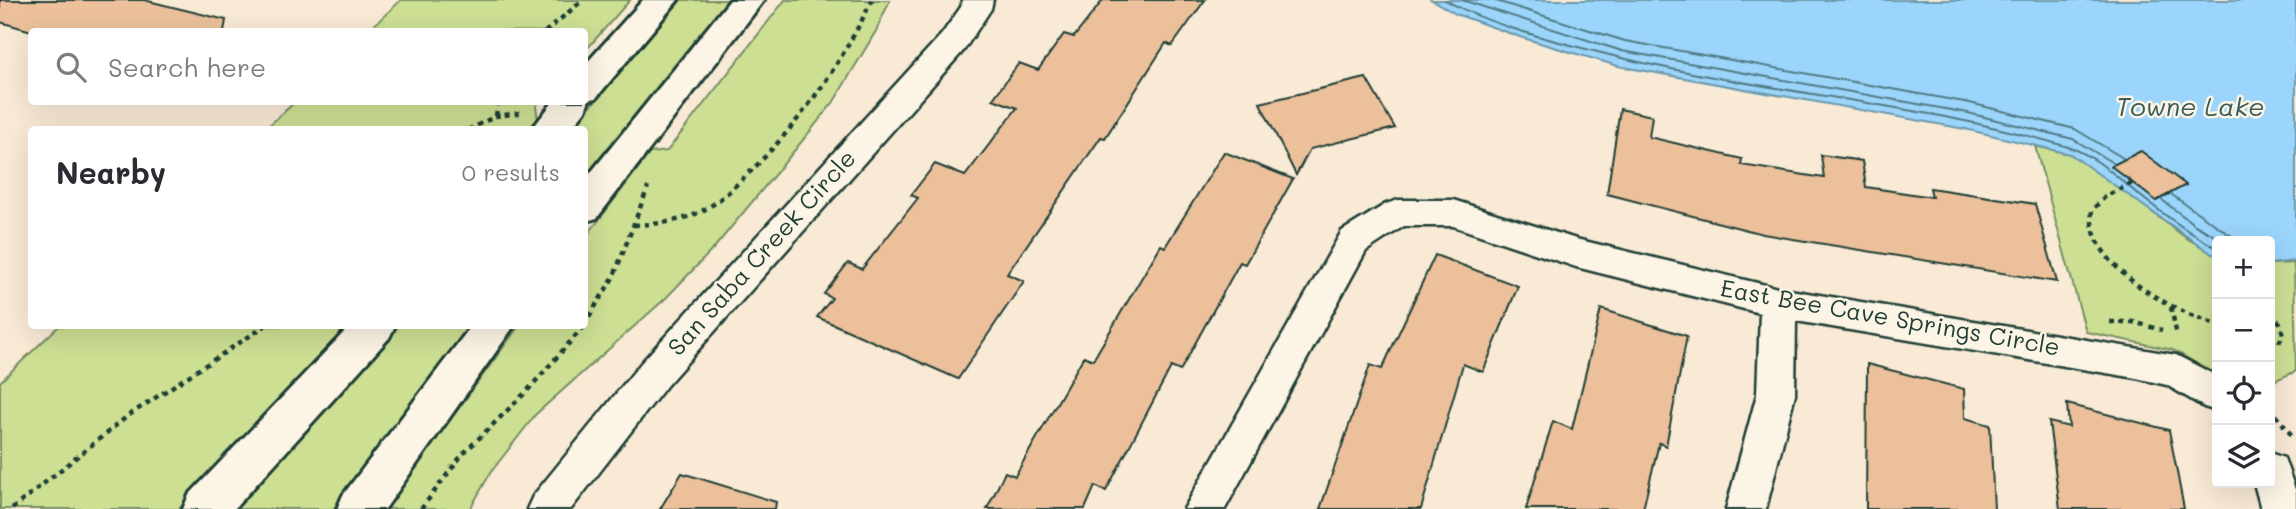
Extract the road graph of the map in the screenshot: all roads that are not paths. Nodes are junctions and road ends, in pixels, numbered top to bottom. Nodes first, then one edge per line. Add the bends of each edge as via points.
1 (662, 0) edge
2 (748, 0) edge
3 (978, 0) edge
4 (588, 84) edge
5 (567, 105) edge
6 (537, 121) edge
7 (588, 203) edge
8 (1778, 303) junction
9 (372, 329) edge
10 (492, 329) edge
11 (2212, 392) edge
12 (2275, 488) edge
13 (205, 509) edge
14 (359, 509) edge
15 (547, 509) edge
16 (1204, 509) edge
17 (1746, 509) edge
18 (2281, 509) edge

1 - 4 main road
2 - 7 main road
3 - 15 street, San Saba Creek Circle via 953,42 654,374
5 - 6 main road
8 - 11 street, East Bee Cave Springs Circle via 2136,362 2176,372
8 - 16 street, East Bee Cave Springs Circle via 1576,253 1453,213 1398,213 1354,241
8 - 17 street via 1776,394
9 - 13 main road
10 - 14 main road
12 - 18 street

